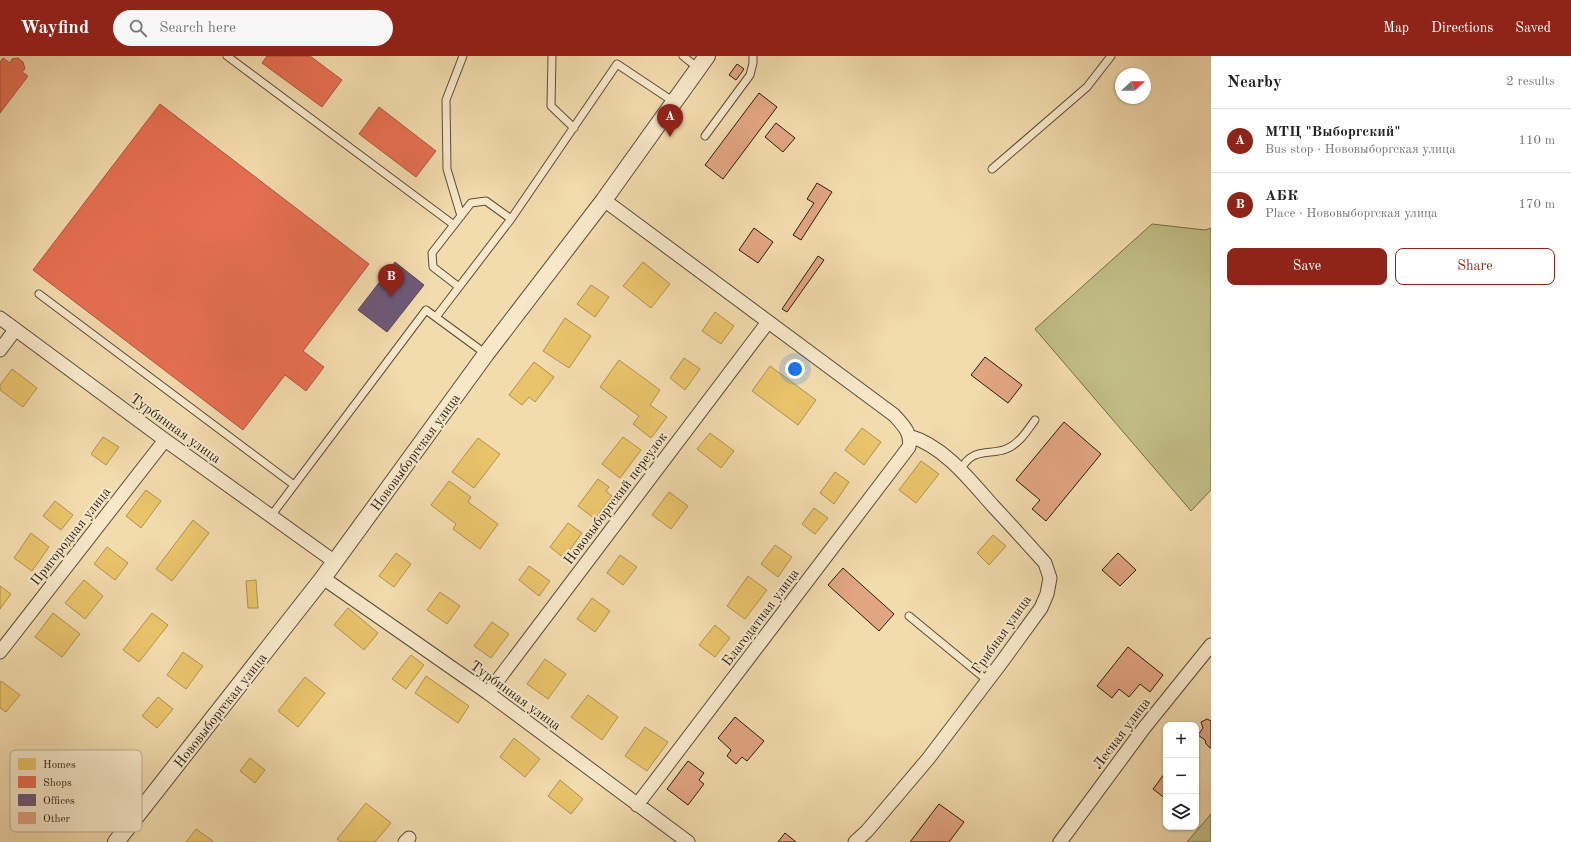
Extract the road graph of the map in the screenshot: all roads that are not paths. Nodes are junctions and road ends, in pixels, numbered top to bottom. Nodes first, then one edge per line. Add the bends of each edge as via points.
1 (227, 56) edge
2 (463, 56) edge
3 (552, 56) edge
4 (683, 56) edge
5 (753, 56) edge
6 (1111, 56) edge
7 (703, 62) edge
8 (674, 102) junction
9 (574, 128) junction
10 (705, 136) dead end
11 (992, 169) dead end
12 (604, 200) junction
13 (461, 216) junction
14 (511, 219) junction
15 (454, 225) junction
16 (459, 287) junction
17 (39, 294) dead end
18 (436, 317) junction
19 (0, 318) edge
20 (768, 322) junction
21 (15, 330) junction
22 (0, 350) edge
23 (486, 354) junction
24 (1035, 420) dead end
25 (165, 440) junction
26 (909, 442) junction
27 (960, 470) junction
28 (294, 485) junction
29 (271, 516) junction
30 (335, 562) junction
31 (323, 578) junction
32 (909, 616) dead end
33 (1211, 646) edge
34 (0, 652) edge
35 (988, 681) junction
36 (488, 693) junction
37 (637, 805) junction
38 (142, 809) edge
39 (124, 832) edge
40 (116, 842) edge
41 (688, 842) edge
42 (855, 842) edge
43 (1060, 842) edge

1 - 15 lane
2 - 13 lane via 446,100 447,169
3 - 9 lane via 551,106
4 - 7 lane
5 - 10 lane via 750,75
6 - 11 lane via 1087,87
7 - 8 street, Нововыборгская улица
8 - 9 lane via 617,64
8 - 12 street, Нововыборгская улица
9 - 14 lane
12 - 20 street
12 - 23 street, Нововыборгская улица
13 - 14 lane via 471,203 486,201
13 - 15 lane
14 - 16 lane
15 - 16 lane via 432,253 434,267
16 - 18 lane
17 - 28 lane
18 - 23 lane
18 - 28 lane via 426,310
19 - 21 street, Турбинная улица
20 - 26 street via 894,415 904,427
20 - 36 street, Нововыборгский переулок
21 - 22 street
21 - 25 street, Турбинная улица
23 - 30 street, Нововыборгская улица
24 - 27 lane via 1016,444 1006,450 977,454
25 - 29 street, Турбинная улица
25 - 34 street, Пригородная улица
26 - 27 street, Грибная улица via 920,439
26 - 37 street, Благодатная улица
27 - 35 street, Грибная улица via 1045,563 1050,578 1041,608
28 - 29 lane
29 - 30 street, Турбинная улица
30 - 31 street, Нововыборгская улица
31 - 36 street, Турбинная улица
31 - 38 street, Нововыборгская улица
32 - 35 lane
33 - 43 street, Лесная улица via 1144,728
35 - 42 street, Грибная улица via 928,759
36 - 37 street, Турбинная улица
37 - 41 street, Турбинная улица
39 - 40 street, Нововыборгская улица

